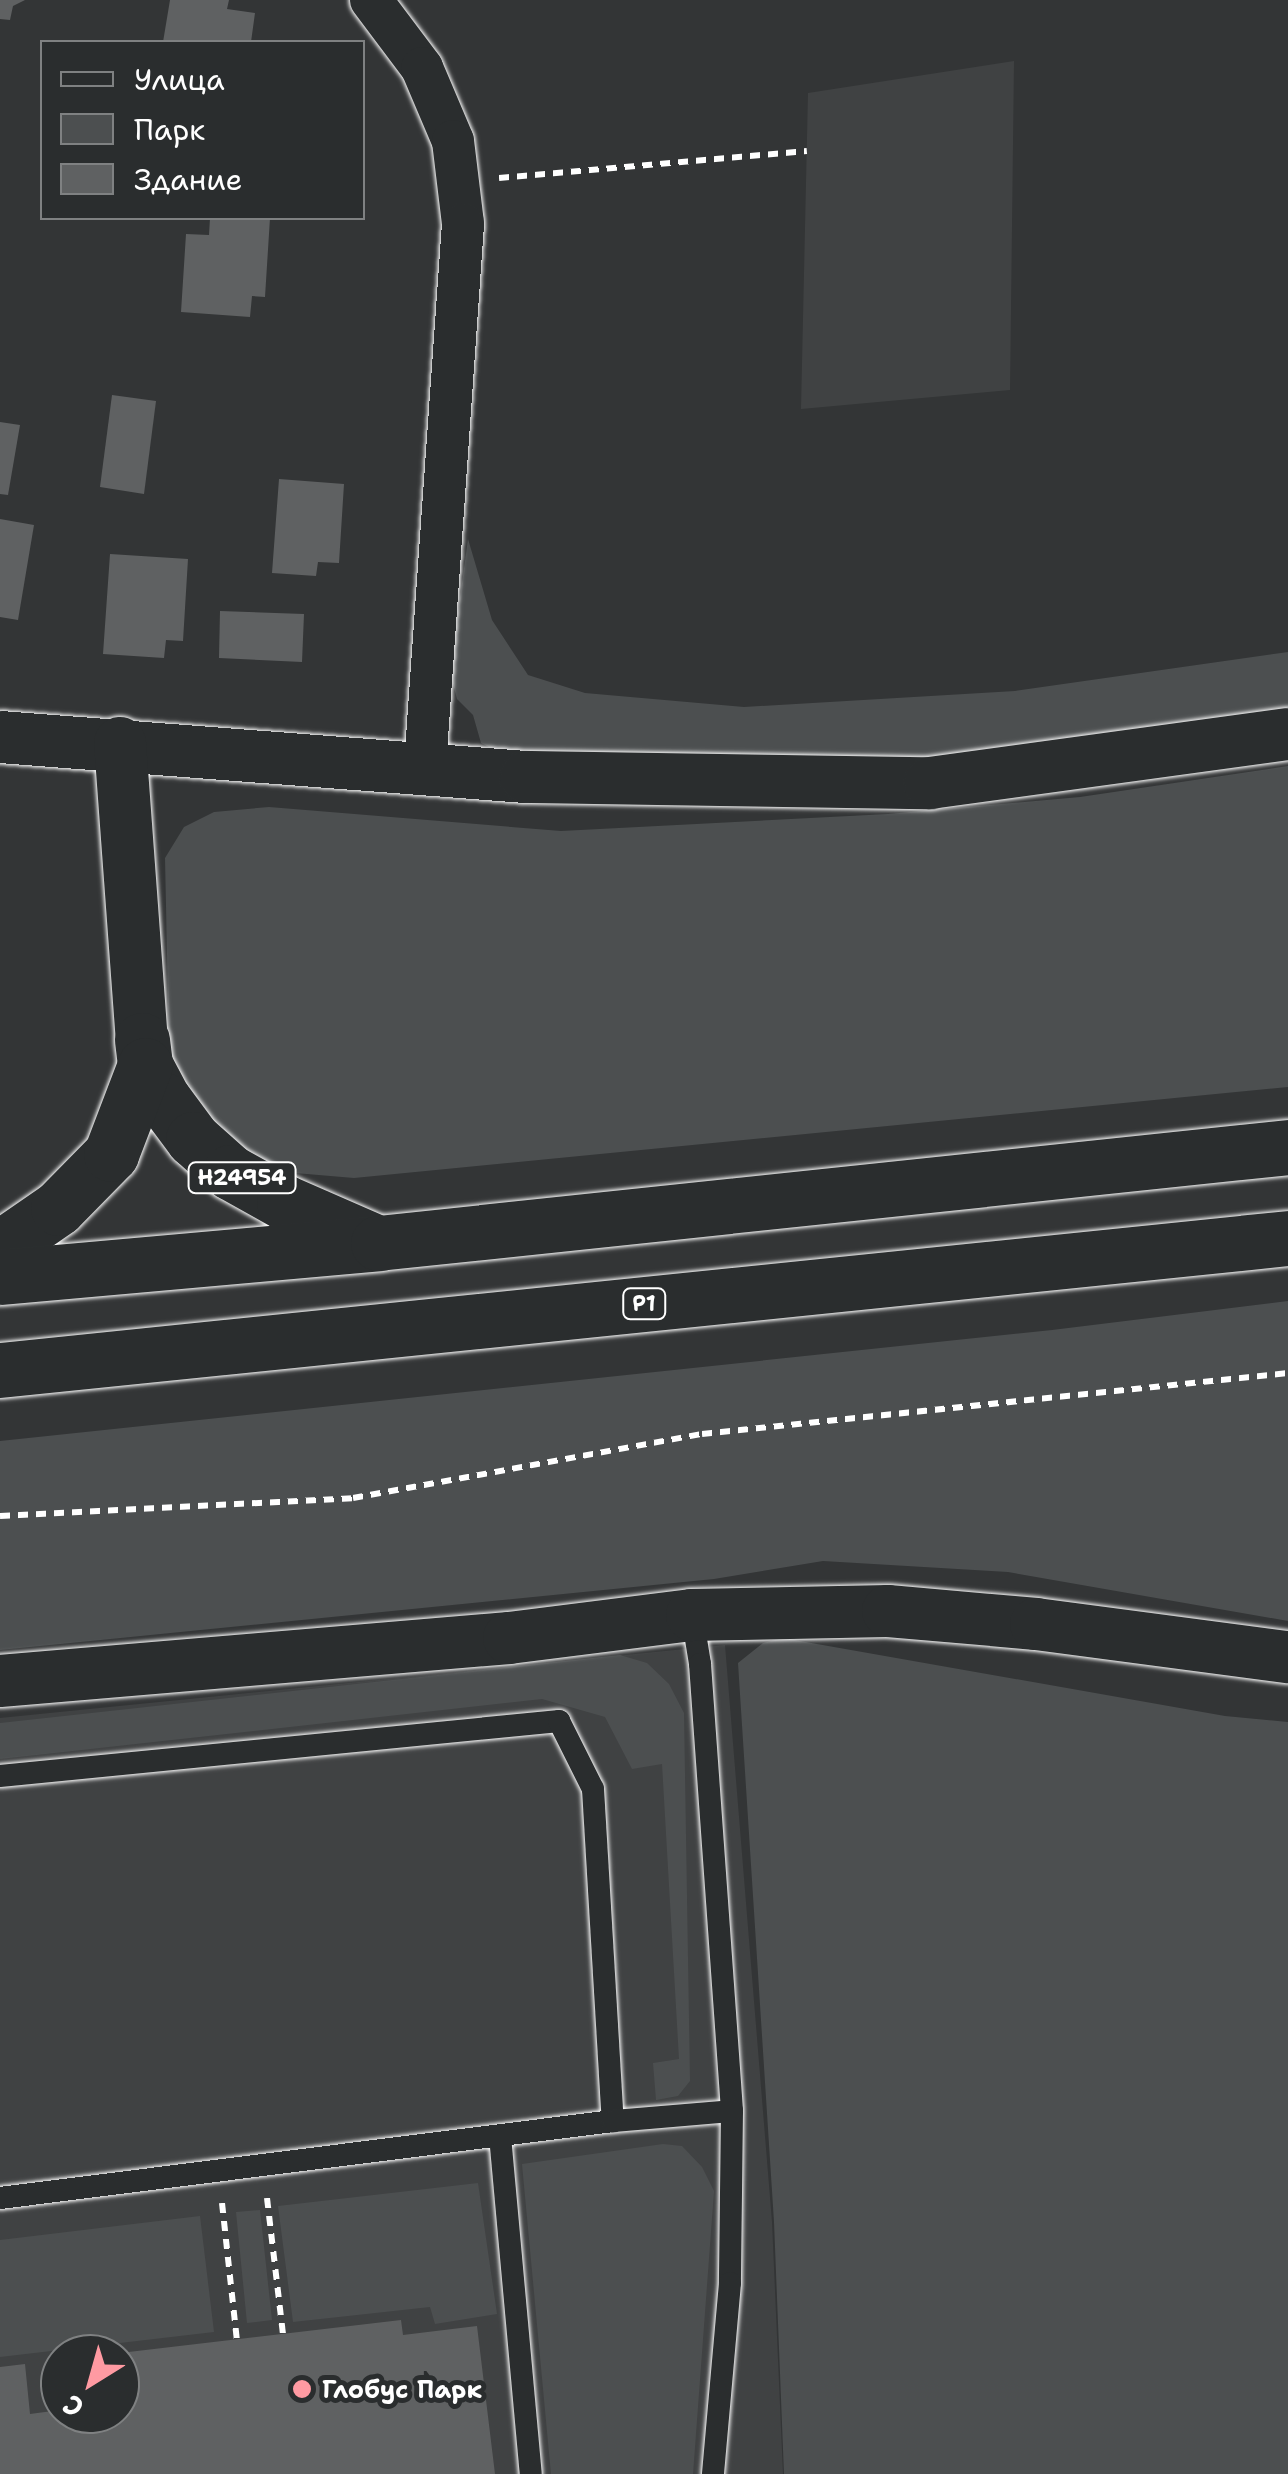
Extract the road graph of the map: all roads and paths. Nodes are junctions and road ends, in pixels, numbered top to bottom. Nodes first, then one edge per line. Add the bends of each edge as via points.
1 (371, 0) edge
2 (807, 151) dead end
3 (458, 182) junction
4 (1288, 734) edge
5 (0, 736) edge
6 (120, 743) junction
7 (426, 766) junction
8 (144, 1053) junction
9 (1288, 1147) edge
10 (1288, 1238) edge
11 (378, 1243) junction
12 (0, 1248) edge
13 (0, 1277) edge
14 (0, 1370) edge
15 (1288, 1373) edge
16 (0, 1516) edge
17 (692, 1616) junction
18 (1288, 1657) edge
19 (0, 1681) edge
20 (0, 1776) edge
21 (732, 2111) junction
22 (614, 2122) junction
23 (500, 2136) junction
24 (0, 2198) edge
25 (267, 2198) dead end
26 (222, 2203) dead end
27 (283, 2334) dead end
28 (237, 2340) dead end
29 (531, 2474) edge
30 (713, 2474) edge

1 - 3 street via 422,68 453,140
2 - 3 path
3 - 7 street via 463,224
4 - 7 street via 930,783 526,777
5 - 6 street
6 - 7 street
6 - 8 street, Н24954
8 - 11 highway, Н24954 via 193,1139 230,1172
8 - 12 highway, Н24954 via 110,1154 58,1208
9 - 11 highway
10 - 14 highway, Р1
11 - 13 highway
15 - 16 path via 702,1434 353,1498
17 - 18 street via 888,1611
17 - 19 street
17 - 21 lane
20 - 22 lane via 559,1720 593,1789
21 - 22 lane
21 - 30 lane via 730,2283
22 - 23 lane
23 - 24 lane
23 - 29 lane
25 - 27 path
26 - 28 path

